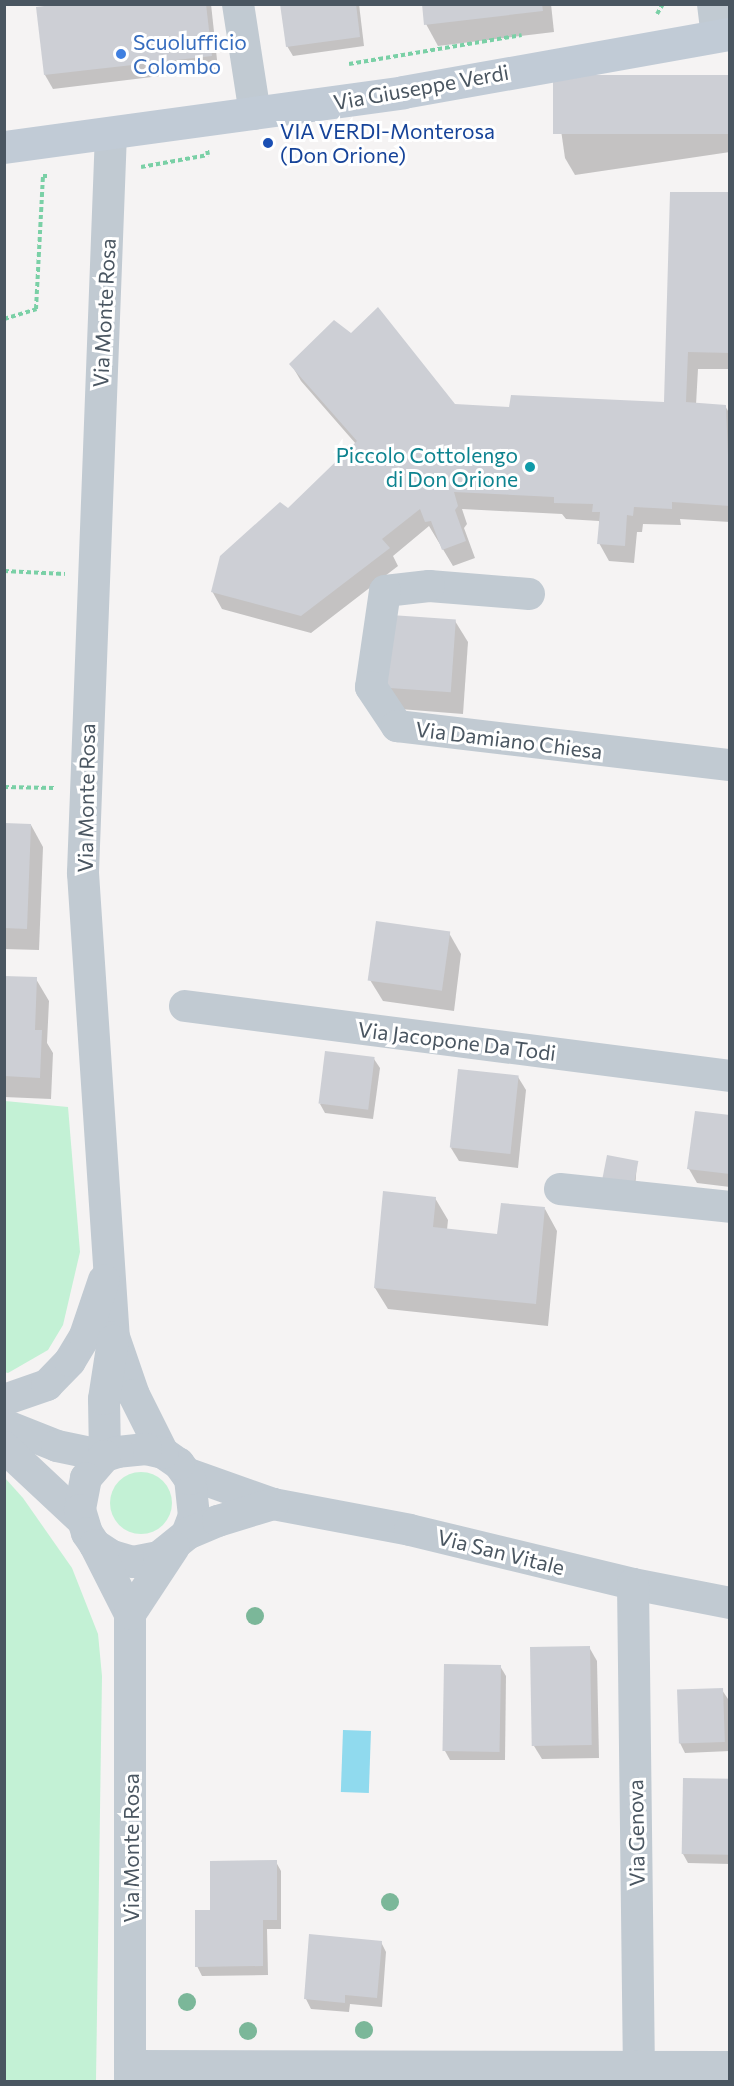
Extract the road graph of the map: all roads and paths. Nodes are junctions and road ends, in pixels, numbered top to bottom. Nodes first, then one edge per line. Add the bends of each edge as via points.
1 (238, 4) edge
2 (663, 4) edge
3 (645, 16) dead end
4 (720, 25) edge
5 (528, 34) dead end
6 (342, 65) dead end
7 (255, 114) junction
8 (111, 133) junction
9 (4, 147) edge
10 (208, 155) dead end
11 (111, 170) junction
12 (43, 176) dead end
13 (4, 319) edge
14 (4, 571) edge
15 (92, 575) junction
16 (529, 594) dead end
17 (729, 765) edge
18 (4, 787) edge
19 (65, 789) dead end
20 (185, 1006) dead end
21 (729, 1076) edge
22 (560, 1189) dead end
23 (729, 1207) edge
24 (111, 1244) junction
25 (114, 1337) junction
26 (4, 1400) edge
27 (4, 1425) edge
28 (4, 1447) edge
29 (105, 1456) junction
30 (175, 1463) junction
31 (273, 1504) junction
32 (88, 1533) junction
33 (181, 1541) junction
34 (633, 1584) junction
35 (729, 1603) edge
36 (130, 1614) junction
37 (729, 2067) edge
38 (130, 2074) edge
39 (639, 2075) edge

1 - 7 street
2 - 3 path via 657,15
4 - 7 street, Via Giuseppe Verdi
5 - 6 path
7 - 8 street, Via Giuseppe Verdi
8 - 9 street, Via Giuseppe Verdi
8 - 11 street, Via Monte Rosa
10 - 11 path
11 - 15 street, Via Monte Rosa
12 - 13 path via 36,309
14 - 15 path
15 - 24 street, Via Monte Rosa via 84,873
16 - 17 street, Via Damiano Chiesa via 429,586 385,591 371,687 397,726
18 - 19 path
20 - 21 street, Via Jacopone Da Todi
22 - 23 street
24 - 25 street, Via Monte Rosa
24 - 26 street via 95,1310 70,1361 47,1385
25 - 29 street via 104,1399
25 - 30 street, Via Monte Rosa via 134,1395
27 - 29 street via 57,1446
28 - 32 street
29 - 30 street via 132,1449
29 - 32 street via 86,1478 80,1510
30 - 31 street, Via San Vitale
30 - 33 street via 194,1498 194,1516
31 - 33 street, Via San Vitale
31 - 34 street, Via San Vitale via 410,1530
32 - 33 street via 112,1556 133,1562 159,1557
32 - 36 street, Via Monte Rosa
33 - 36 street
34 - 35 street, Via San Vitale
34 - 39 street, Via Genova
36 - 38 street, Via Monte Rosa
37 - 39 street
38 - 39 street

